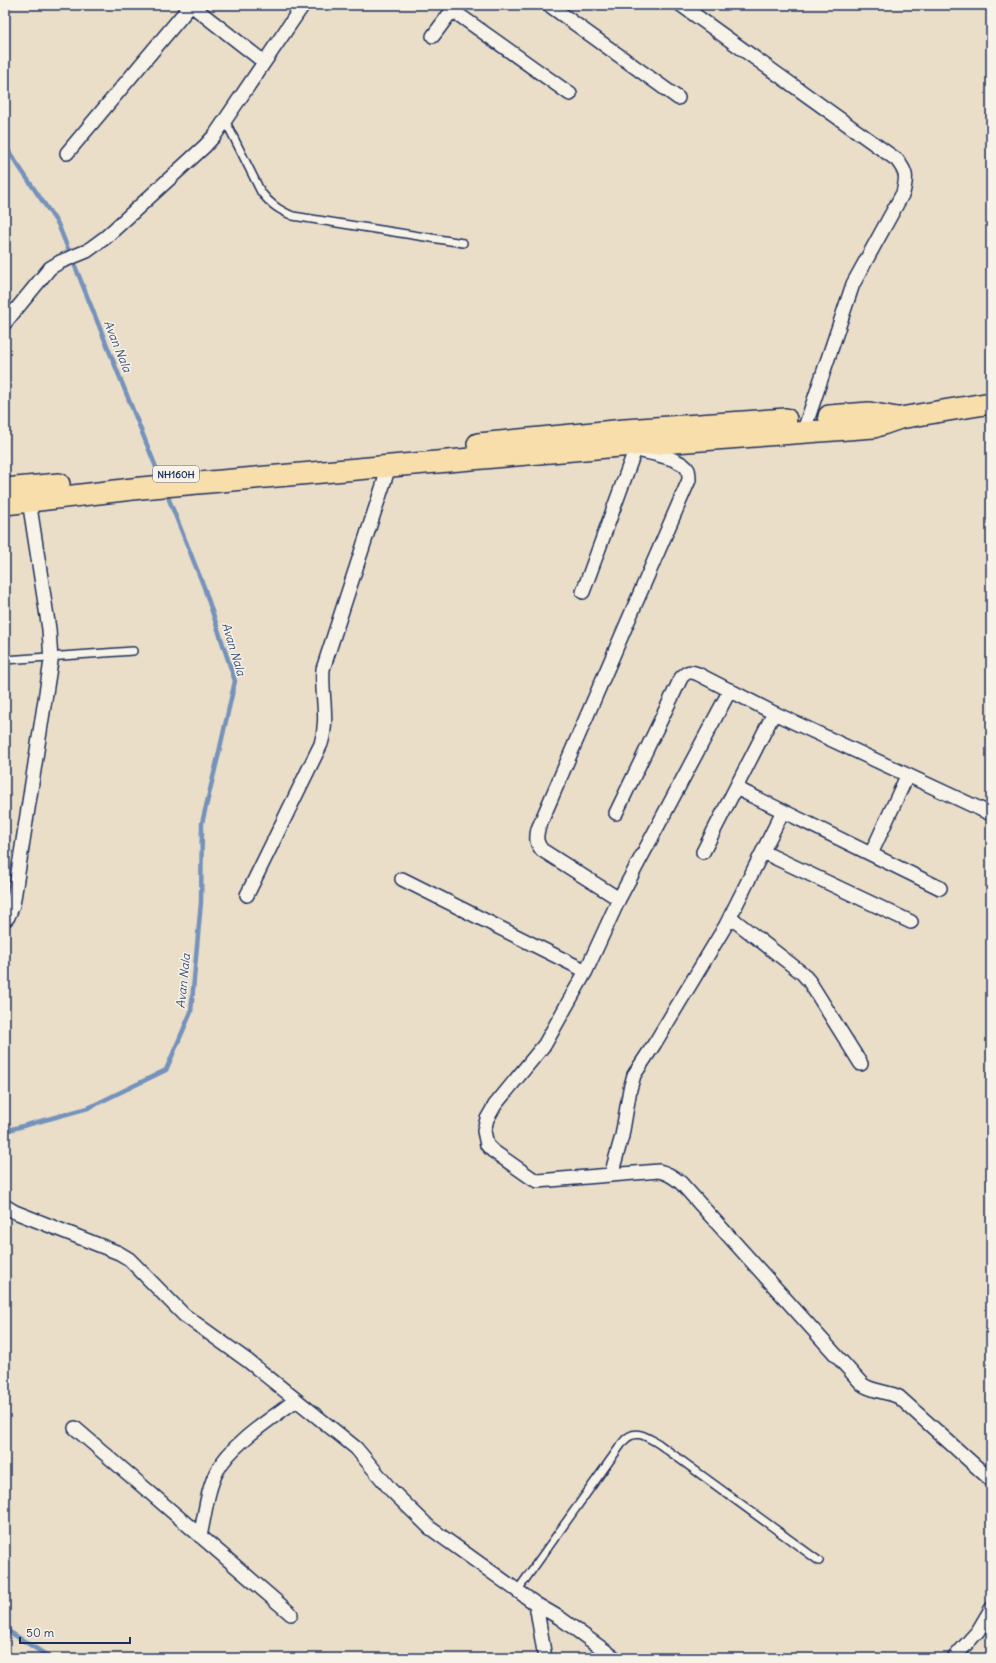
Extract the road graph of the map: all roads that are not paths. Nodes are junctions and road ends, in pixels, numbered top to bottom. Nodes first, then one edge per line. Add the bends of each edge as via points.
1 (191, 5) edge
2 (303, 5) edge
3 (549, 5) edge
4 (681, 5) edge
5 (454, 8) edge
6 (433, 36) dead end
7 (264, 62) junction
8 (570, 94) dead end
9 (678, 98) dead end
10 (225, 120) junction
11 (67, 153) dead end
12 (463, 243) dead end
13 (5, 323) edge
14 (991, 403) edge
15 (805, 425) junction
16 (637, 441) junction
17 (389, 467) junction
18 (213, 476) junction
19 (5, 489) edge
20 (28, 494) junction
21 (5, 504) edge
22 (583, 592) dead end
23 (133, 651) dead end
24 (51, 656) junction
25 (5, 660) edge
26 (730, 690) junction
27 (774, 713) junction
28 (907, 776) junction
29 (736, 788) junction
30 (783, 811) junction
31 (616, 813) dead end
32 (991, 814) edge
33 (704, 852) dead end
34 (763, 852) junction
35 (871, 854) junction
36 (402, 879) dead end
37 (940, 888) dead end
38 (248, 895) dead end
39 (620, 899) junction
40 (730, 917) junction
41 (5, 920) edge
42 (911, 922) dead end
43 (586, 971) junction
44 (861, 1064) dead end
45 (611, 1175) junction
46 (5, 1206) edge
47 (296, 1400) junction
48 (75, 1428) dead end
49 (991, 1480) edge
50 (200, 1536) junction
51 (819, 1561) dead end
52 (517, 1591) junction
53 (536, 1604) junction
54 (991, 1609) edge
55 (291, 1614) dead end
56 (545, 1658) edge
57 (615, 1658) edge
58 (954, 1658) edge

1 - 7 street
1 - 11 street
2 - 7 street
3 - 9 street
4 - 15 street via 897,160 905,170 903,193 853,284
5 - 6 street
5 - 8 street
7 - 10 street
10 - 12 lane via 261,192 279,210 293,216
10 - 13 street via 205,146 106,237 87,251 50,268
14 - 15 main road via 900,418 868,413
15 - 16 main road
16 - 17 main road
16 - 18 main road
16 - 22 street
16 - 39 street via 683,465 688,470 689,480 536,837 542,850
17 - 18 main road
17 - 38 street via 323,669 326,722 321,744
18 - 20 main road, NH160H
19 - 20 main road
20 - 21 main road
20 - 24 street
23 - 24 lane
24 - 25 lane
24 - 41 street via 12,905
26 - 27 street
26 - 31 street via 690,672 681,678
26 - 39 street
27 - 28 street
27 - 29 street
28 - 32 street
28 - 35 street
29 - 30 street
29 - 33 street
30 - 34 street
30 - 35 street
34 - 40 street
34 - 42 street
35 - 37 street
36 - 43 street
39 - 43 street
40 - 44 street via 802,973
40 - 45 street via 634,1075
43 - 45 street via 545,1044 495,1105 484,1131 487,1145 538,1181
45 - 49 street via 659,1171 666,1172 681,1183 862,1384 872,1390 899,1397
46 - 47 street via 129,1259 184,1314
47 - 50 street via 239,1444 217,1470
47 - 52 street via 356,1448 392,1490 434,1531
48 - 50 street
50 - 55 street
51 - 52 lane via 659,1444 636,1434 628,1436 623,1442
52 - 53 street
53 - 56 street
53 - 57 street
54 - 58 street via 978,1631

